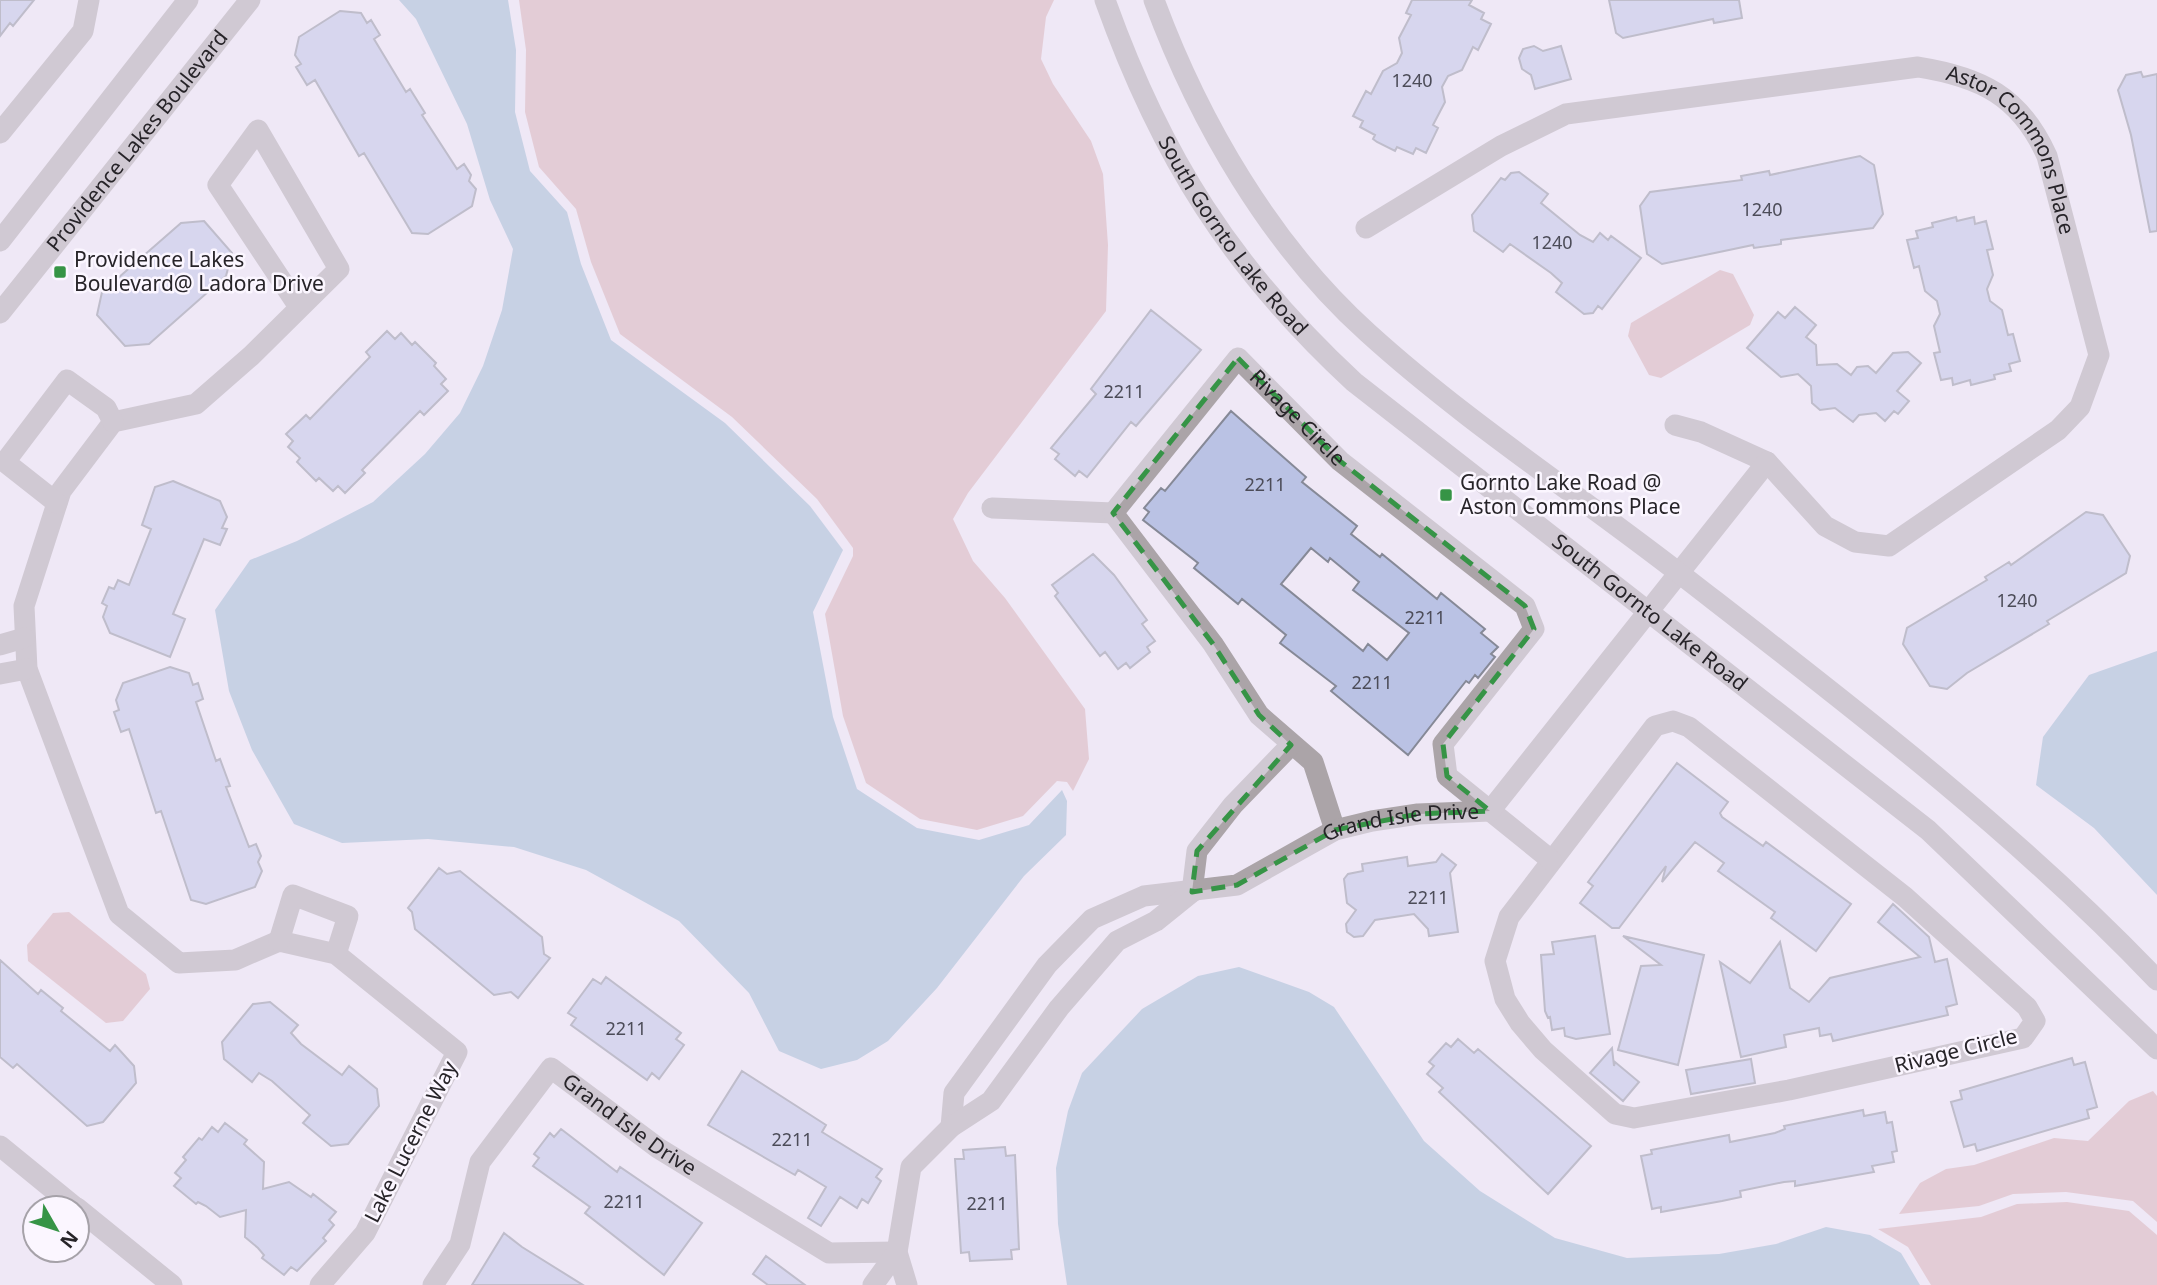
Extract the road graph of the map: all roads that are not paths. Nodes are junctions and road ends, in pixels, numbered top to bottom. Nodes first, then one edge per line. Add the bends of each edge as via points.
1 (89, 0) edge
2 (188, 0) edge
3 (250, 0) edge
4 (1105, 0) edge
5 (1154, 0) edge
6 (0, 133) edge
7 (1366, 228) dead end
8 (0, 241) edge
9 (299, 307) junction
10 (0, 313) edge
11 (113, 422) junction
12 (1675, 425) dead end
13 (1767, 462) junction
14 (57, 503) junction
15 (992, 508) dead end
16 (1113, 513) junction
17 (1678, 573) junction
18 (1648, 611) junction
19 (24, 638) junction
20 (0, 645) edge
21 (27, 670) junction
22 (0, 674) edge
23 (1291, 745) junction
24 (1490, 811) junction
25 (1335, 830) junction
26 (1551, 860) junction
27 (1192, 892) junction
28 (279, 941) junction
29 (335, 954) junction
30 (2157, 980) edge
31 (1026, 993) junction
32 (1054, 1015) junction
33 (2157, 1049) edge
34 (951, 1128) junction
35 (0, 1146) edge
36 (60, 1194) edge
37 (91, 1219) edge
38 (897, 1252) junction
39 (172, 1285) edge
40 (320, 1285) edge
41 (433, 1285) edge
42 (873, 1285) edge
43 (907, 1285) edge

1 - 6 street via 83,31
2 - 8 street
3 - 10 street, Providence Lakes Boulevard
4 - 18 street, South Gornto Lake Road via 1161,136 1203,207 1300,332 1354,382
5 - 17 street, South Gornto Lake Road via 1209,121 1251,193 1309,271 1366,332 1429,384
7 - 13 street, Astor Commons Place via 1501,146 1566,114 1918,67 1956,73 1986,85 2013,104 2037,134 2047,156 2098,355 2080,407 2057,430 1889,546 1855,542 1825,526
9 - 9 street via 339,269 258,131 218,185
9 - 11 street via 196,404
11 - 14 street via 61,491
11 - 14 street via 106,408 68,380 5,462
12 - 13 street, Astor Commons Place
13 - 17 street
14 - 19 street via 24,606
15 - 16 street
16 - 23 street via 1213,644 1259,715
16 - 24 street, Rivage Circle via 1238,358 1340,461 1525,606 1534,629 1443,744 1447,776
17 - 18 street, Grand Isle Drive
17 - 30 street, South Gornto Lake Road via 1983,814
18 - 24 street, Grand Isle Drive
18 - 33 street, South Gornto Lake Road via 1928,830
19 - 20 street
19 - 21 street
21 - 22 street
21 - 28 street via 119,915 178,963 235,960
23 - 25 street via 1313,762
23 - 27 street via 1233,805 1197,851
24 - 25 street, Grand Isle Drive via 1418,814
24 - 26 street, Rivage Circle
25 - 27 street, Grand Isle Drive via 1237,885
26 - 26 street, Rivage Circle via 1509,916 1495,961 1506,999 1520,1023 1543,1050 1615,1114 1634,1118 1789,1090 2023,1038 2035,1021 2027,1007 1905,897 1689,727 1673,721 1655,726
27 - 31 street, Grand Isle Drive via 1144,896 1092,919
27 - 32 street via 1156,921 1117,941
28 - 29 street, Lake Lucerne Way
28 - 29 street via 293,895 348,916
29 - 40 street, Lake Lucerne Way via 457,1052 365,1233
31 - 32 street
31 - 34 street, Grand Isle Drive via 954,1093
32 - 34 street via 991,1101
34 - 38 street via 911,1167
35 - 36 street
37 - 39 street
38 - 41 street, Grand Isle Drive via 829,1253 658,1148 551,1068 480,1162 460,1244
38 - 42 street
38 - 43 street

